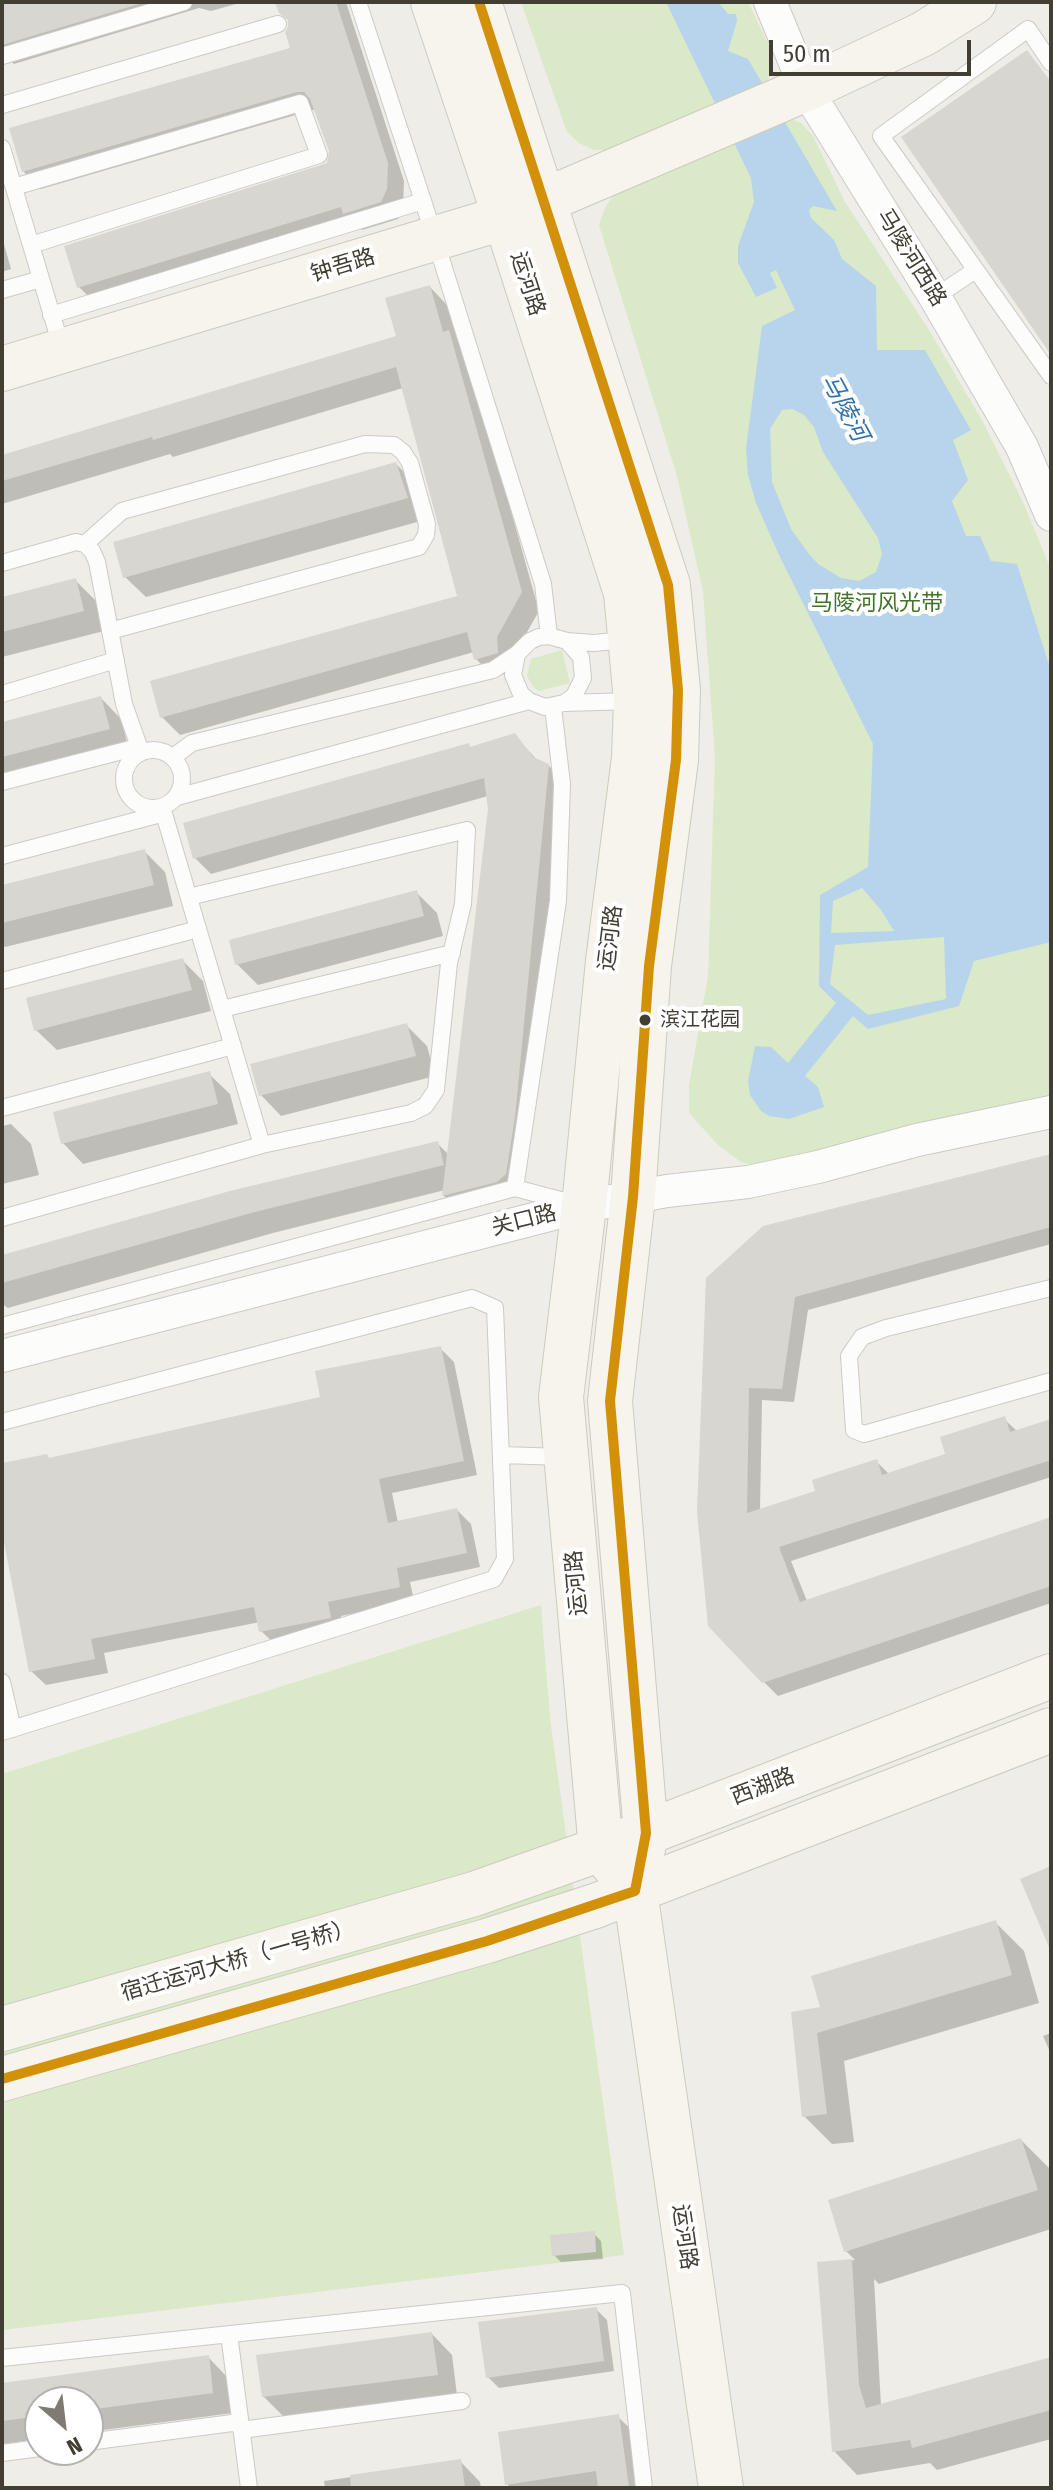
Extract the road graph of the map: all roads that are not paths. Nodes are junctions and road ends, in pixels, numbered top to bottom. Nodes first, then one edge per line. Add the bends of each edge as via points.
1 (184, 2) edge
2 (358, 2) edge
3 (433, 2) edge
4 (479, 2) edge
5 (770, 2) edge
6 (974, 2) edge
7 (278, 24) dead end
8 (2, 56) edge
9 (1051, 63) edge
10 (794, 94) junction
11 (2, 105) edge
12 (2, 148) edge
13 (14, 187) junction
14 (525, 209) junction
15 (428, 220) junction
16 (31, 245) junction
17 (974, 271) junction
18 (41, 279) junction
19 (2, 290) edge
20 (935, 297) junction
21 (57, 333) junction
22 (2, 369) edge
23 (1051, 376) edge
24 (1050, 509) edge
25 (85, 544) junction
26 (2, 563) edge
27 (110, 631) junction
28 (549, 636) junction
29 (652, 639) junction
30 (567, 641) junction
31 (517, 654) junction
32 (116, 660) junction
33 (2, 694) edge
34 (657, 700) junction
35 (529, 701) junction
36 (559, 705) junction
37 (141, 752) junction
38 (173, 757) junction
39 (2, 782) edge
40 (177, 797) junction
41 (162, 807) junction
42 (2, 856) edge
43 (189, 897) junction
44 (198, 929) junction
45 (452, 953) junction
46 (2, 981) edge
47 (222, 1009) junction
48 (233, 1046) junction
49 (2, 1108) edge
50 (1051, 1112) edge
51 (262, 1145) junction
52 (515, 1188) junction
53 (633, 1197) junction
54 (584, 1206) junction
55 (2, 1218) edge
56 (1051, 1288) edge
57 (2, 1326) edge
58 (2, 1356) edge
59 (1051, 1381) edge
60 (2, 1422) edge
61 (501, 1455) junction
62 (566, 1457) junction
63 (1051, 1676) edge
64 (2, 1682) edge
65 (7, 1730) edge
66 (1051, 1730) edge
67 (646, 1833) junction
68 (601, 1850) junction
69 (635, 1891) junction
70 (474, 1894) joint
71 (2, 2029) edge
72 (2, 2079) edge
73 (229, 2334) junction
74 (2, 2358) edge
75 (462, 2401) dead end
76 (240, 2426) junction
77 (104, 2440) edge
78 (24, 2450) edge
79 (2, 2453) edge
80 (249, 2488) edge
81 (644, 2488) edge
82 (721, 2488) edge

1 - 8 lane
2 - 15 lane
3 - 14 street, 运河路
4 - 14 street, 运河路
5 - 10 street, 马陵河西路
6 - 10 street via 923,34
7 - 11 lane
9 - 17 lane via 1028,29 881,136
10 - 14 street, 钟吾路
10 - 20 street, 马陵河西路
12 - 13 lane
13 - 16 lane
13 - 16 lane via 300,103 319,155
14 - 15 street, 钟吾路
14 - 29 street, 运河路 via 668,585
15 - 21 street, 钟吾路
15 - 28 lane via 543,584
16 - 18 lane
17 - 20 lane
17 - 23 lane
18 - 19 lane
18 - 21 lane
20 - 24 street, 马陵河西路 via 1022,447
21 - 22 street, 钟吾路
25 - 26 lane
25 - 27 lane via 97,562
25 - 27 lane via 122,511 365,444 394,445 410,463 427,524 419,547
27 - 32 lane
28 - 30 lane
28 - 31 lane via 530,641
29 - 30 lane
29 - 34 street, 运河路
30 - 36 lane via 581,657 583,678 574,696
31 - 35 lane via 513,675
31 - 38 lane via 493,670 192,743
32 - 33 lane
32 - 37 lane
34 - 36 lane
34 - 53 street, 运河路 via 676,760 649,966
34 - 54 street, 运河路 via 634,758
35 - 36 lane
35 - 40 lane
36 - 52 lane via 558,901
37 - 38 lane via 162,750
37 - 39 lane via 134,748
37 - 41 lane via 124,773 127,793 141,806
38 - 40 lane via 183,779
40 - 41 lane
41 - 42 lane via 157,815
41 - 43 lane
43 - 44 lane
43 - 45 lane via 467,830 463,904
44 - 46 lane
44 - 47 lane
45 - 47 lane
45 - 51 lane via 436,1090 425,1106
47 - 48 lane
48 - 49 lane
48 - 51 lane
50 - 53 street, 关口路 via 748,1182
51 - 55 lane
52 - 54 lane
52 - 57 lane
53 - 54 street, 关口路
53 - 67 street, 运河路 via 610,1401
54 - 58 street, 关口路
54 - 62 street, 运河路 via 561,1397
56 - 59 lane via 862,1337 849,1356 854,1430 864,1434
60 - 61 lane via 472,1298 495,1308
61 - 62 lane
61 - 65 lane via 505,1559 494,1579
62 - 68 street, 运河路
63 - 67 street, 西湖路
64 - 65 lane
66 - 69 street
67 - 68 street, 西湖路
67 - 69 street, 运河路
68 - 69 street
68 - 70 street, 西湖路
69 - 72 street via 487,1941
69 - 82 street, 运河路
70 - 71 street, 宿迁运河大桥（一号桥）
73 - 74 lane
73 - 76 lane
73 - 81 lane via 622,2293
75 - 76 lane
76 - 77 lane
76 - 80 lane
78 - 79 lane

